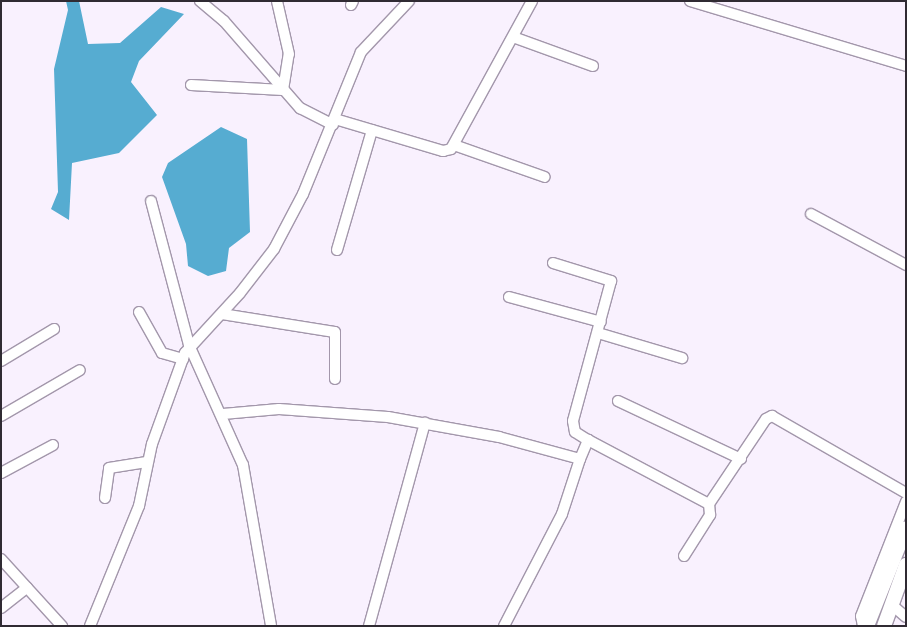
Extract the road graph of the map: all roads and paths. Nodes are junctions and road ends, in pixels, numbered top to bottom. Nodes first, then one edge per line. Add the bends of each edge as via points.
1 (200, 1) edge
2 (277, 1) edge
3 (409, 1) edge
4 (532, 1) edge
5 (690, 1) edge
6 (513, 37) junction
7 (593, 66) dead end
8 (906, 66) edge
9 (191, 85) dead end
10 (283, 90) junction
11 (334, 122) junction
12 (372, 130) junction
13 (454, 145) junction
14 (545, 177) dead end
15 (151, 201) dead end
16 (811, 214) dead end
17 (337, 250) dead end
18 (553, 263) dead end
19 (906, 265) edge
20 (509, 297) dead end
21 (139, 312) dead end
22 (222, 314) junction
23 (601, 322) junction
24 (54, 329) dead end
25 (598, 333) junction
26 (189, 345) junction
27 (183, 358) junction
28 (682, 358) dead end
29 (1, 361) edge
30 (80, 370) dead end
31 (335, 378) dead end
32 (618, 401) dead end
33 (223, 414) junction
34 (1, 416) edge
35 (425, 423) junction
36 (588, 440) junction
37 (53, 445) dead end
38 (580, 459) junction
39 (742, 459) junction
40 (147, 462) junction
41 (1, 473) edge
42 (906, 493) edge
43 (104, 498) dead end
44 (906, 502) edge
45 (709, 504) junction
46 (906, 528) edge
47 (684, 556) dead end
48 (1, 559) edge
49 (906, 565) edge
50 (27, 588) junction
51 (892, 605) junction
52 (1, 608) edge
53 (906, 617) edge
54 (62, 626) edge
55 (90, 626) edge
56 (271, 626) edge
57 (369, 626) edge
58 (504, 626) edge
59 (863, 626) edge
60 (867, 626) edge
61 (884, 626) edge

1 - 10 street via 224,21
2 - 10 street via 289,54
3 - 11 street via 361,52
4 - 6 street
5 - 8 street
6 - 7 street
6 - 13 street
9 - 10 street
10 - 11 street via 307,114
11 - 12 street
11 - 22 street via 274,248
12 - 13 street via 443,151
12 - 17 street
13 - 14 street
15 - 26 street
16 - 19 street
18 - 23 street via 609,278
20 - 23 street
21 - 27 street via 162,353
22 - 26 street
22 - 31 street via 336,332
23 - 25 street
24 - 29 street
25 - 28 street
25 - 36 street via 573,421 573,430
26 - 27 street
26 - 33 street
27 - 40 street
30 - 34 street
32 - 39 street
33 - 35 street via 288,410
33 - 56 street via 243,464
35 - 38 street
35 - 57 street
36 - 38 street
36 - 45 street
37 - 41 street
38 - 58 street via 562,514
39 - 42 street via 766,420 772,416
39 - 45 street
40 - 43 street via 109,468
40 - 55 street via 139,506
44 - 59 street via 861,616
45 - 47 street via 710,515
46 - 60 main road
48 - 50 street
49 - 51 main road
50 - 52 street
50 - 54 street
51 - 53 street
51 - 61 main road

